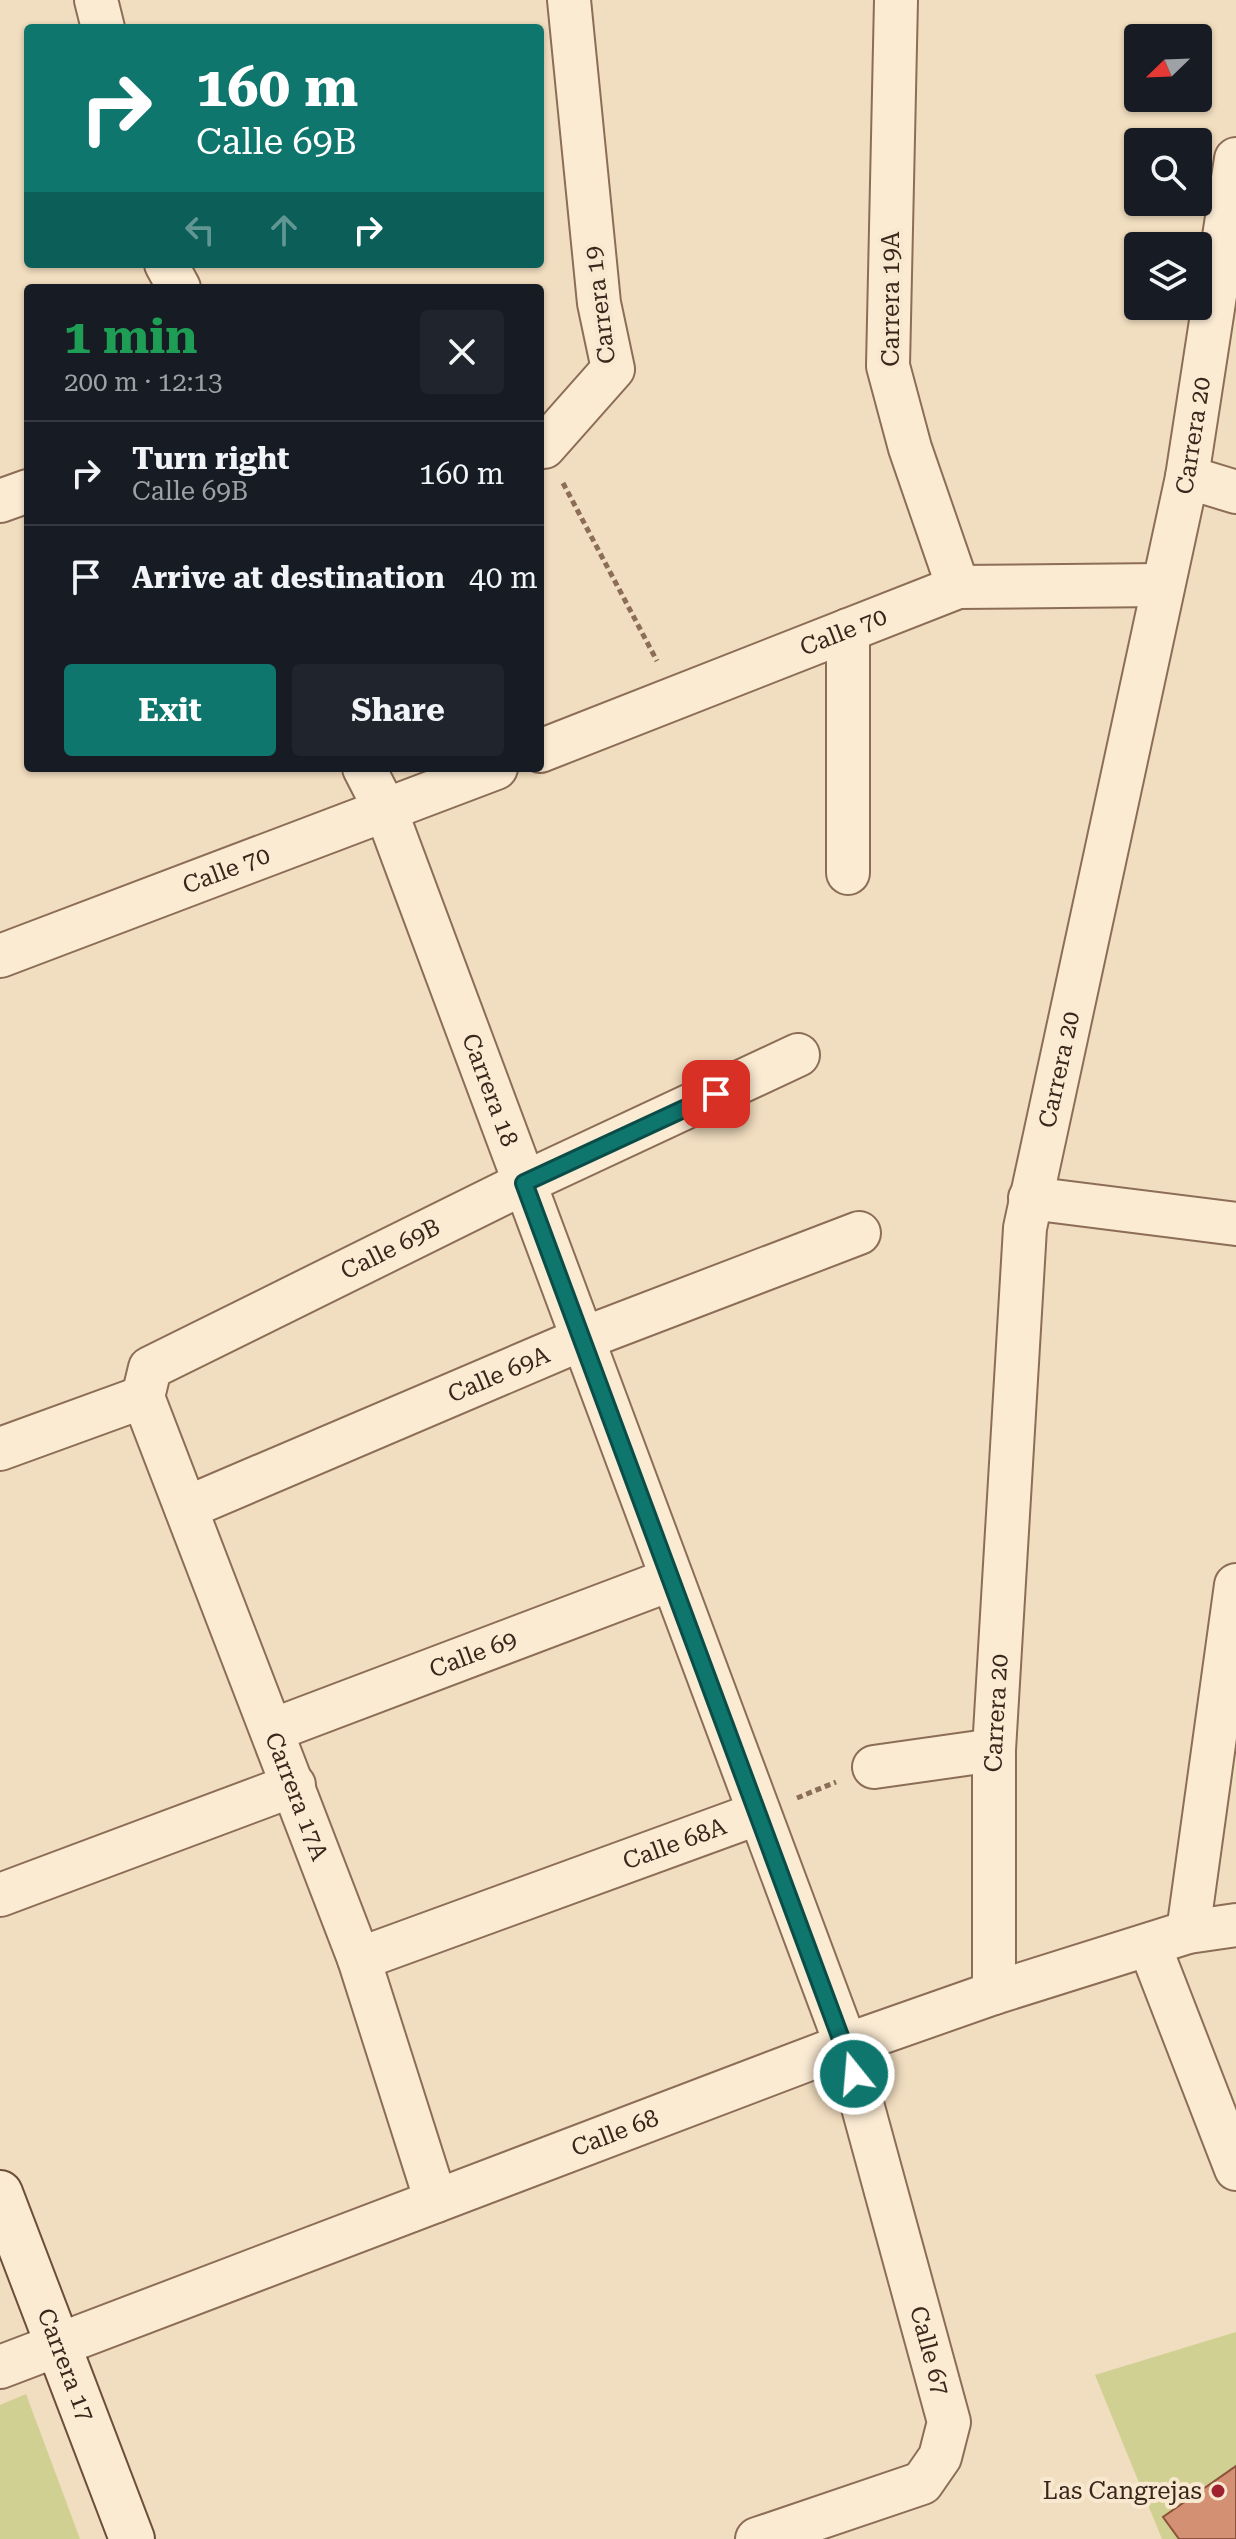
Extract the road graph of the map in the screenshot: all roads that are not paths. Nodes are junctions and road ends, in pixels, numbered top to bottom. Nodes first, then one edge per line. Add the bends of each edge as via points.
1 (96, 0) edge
2 (569, 0) edge
3 (896, 0) edge
4 (102, 24) edge
5 (1235, 180) edge
6 (544, 444) edge
7 (1187, 477) junction
8 (24, 492) edge
9 (1236, 492) edge
10 (0, 501) edge
11 (1162, 585) junction
12 (958, 587) junction
13 (848, 630) junction
14 (544, 749) edge
15 (366, 772) edge
16 (486, 772) edge
17 (386, 811) junction
18 (848, 873) dead end
19 (0, 956) edge
20 (798, 1055) dead end
21 (524, 1183) junction
22 (1030, 1198) junction
23 (1236, 1224) edge
24 (859, 1233) dead end
25 (582, 1339) junction
26 (143, 1397) junction
27 (0, 1449) edge
28 (186, 1508) junction
29 (672, 1579) junction
30 (1236, 1585) edge
31 (273, 1730) junction
32 (994, 1750) junction
33 (874, 1767) road end
34 (294, 1785) junction
35 (759, 1813) junction
36 (0, 1895) edge
37 (1236, 1925) edge
38 (1188, 1932) junction
39 (1150, 1947) junction
40 (359, 1959) junction
41 (994, 1993) junction
42 (846, 2045) junction
43 (1236, 2169) edge
44 (0, 2193) edge
45 (436, 2201) junction
46 (58, 2346) junction
47 (0, 2367) edge
48 (132, 2539) edge
49 (757, 2539) edge

1 - 4 street
2 - 6 street, Carrera 19 via 599,303 613,369
3 - 12 street, Carrera 19A via 888,366
5 - 7 street, Carrera 20
7 - 9 street
7 - 11 street, Carrera 20
8 - 10 street
11 - 12 street, Calle 70
11 - 22 street, Carrera 20
12 - 13 street, Calle 70
13 - 14 street, Calle 70
13 - 18 street
15 - 17 street, Carrera 18
16 - 17 street, Calle 70
17 - 19 street, Calle 70
17 - 21 street, Carrera 18
20 - 21 street, Calle 69B
21 - 25 street, Carrera 18
21 - 26 street, Calle 69B via 150,1368
22 - 23 street
22 - 32 street, Carrera 20
24 - 25 street, Calle 69A
25 - 28 street, Calle 69A
25 - 29 street, Carrera 18
26 - 27 street
26 - 28 street, Carrera 17A
28 - 31 street, Carrera 17A
29 - 31 street, Calle 69
29 - 35 street, Carrera 18
30 - 38 street
31 - 34 street, Carrera 17A
32 - 33 street
32 - 41 street, Carrera 20
34 - 36 street
34 - 40 street, Carrera 17A
35 - 40 street, Calle 68A
35 - 42 street, Carrera 18
37 - 38 street, Calle 68
38 - 39 street, Calle 68
39 - 41 street, Calle 68
39 - 43 street
40 - 45 street, Carrera 17A
41 - 42 street, Calle 68
42 - 45 street, Calle 68
42 - 49 street, Calle 67 via 949,2422 940,2457 922,2483
44 - 46 main road, Carrera 17
45 - 46 street, Calle 68
46 - 47 street, Calle 68
46 - 48 main road, Carrera 17

